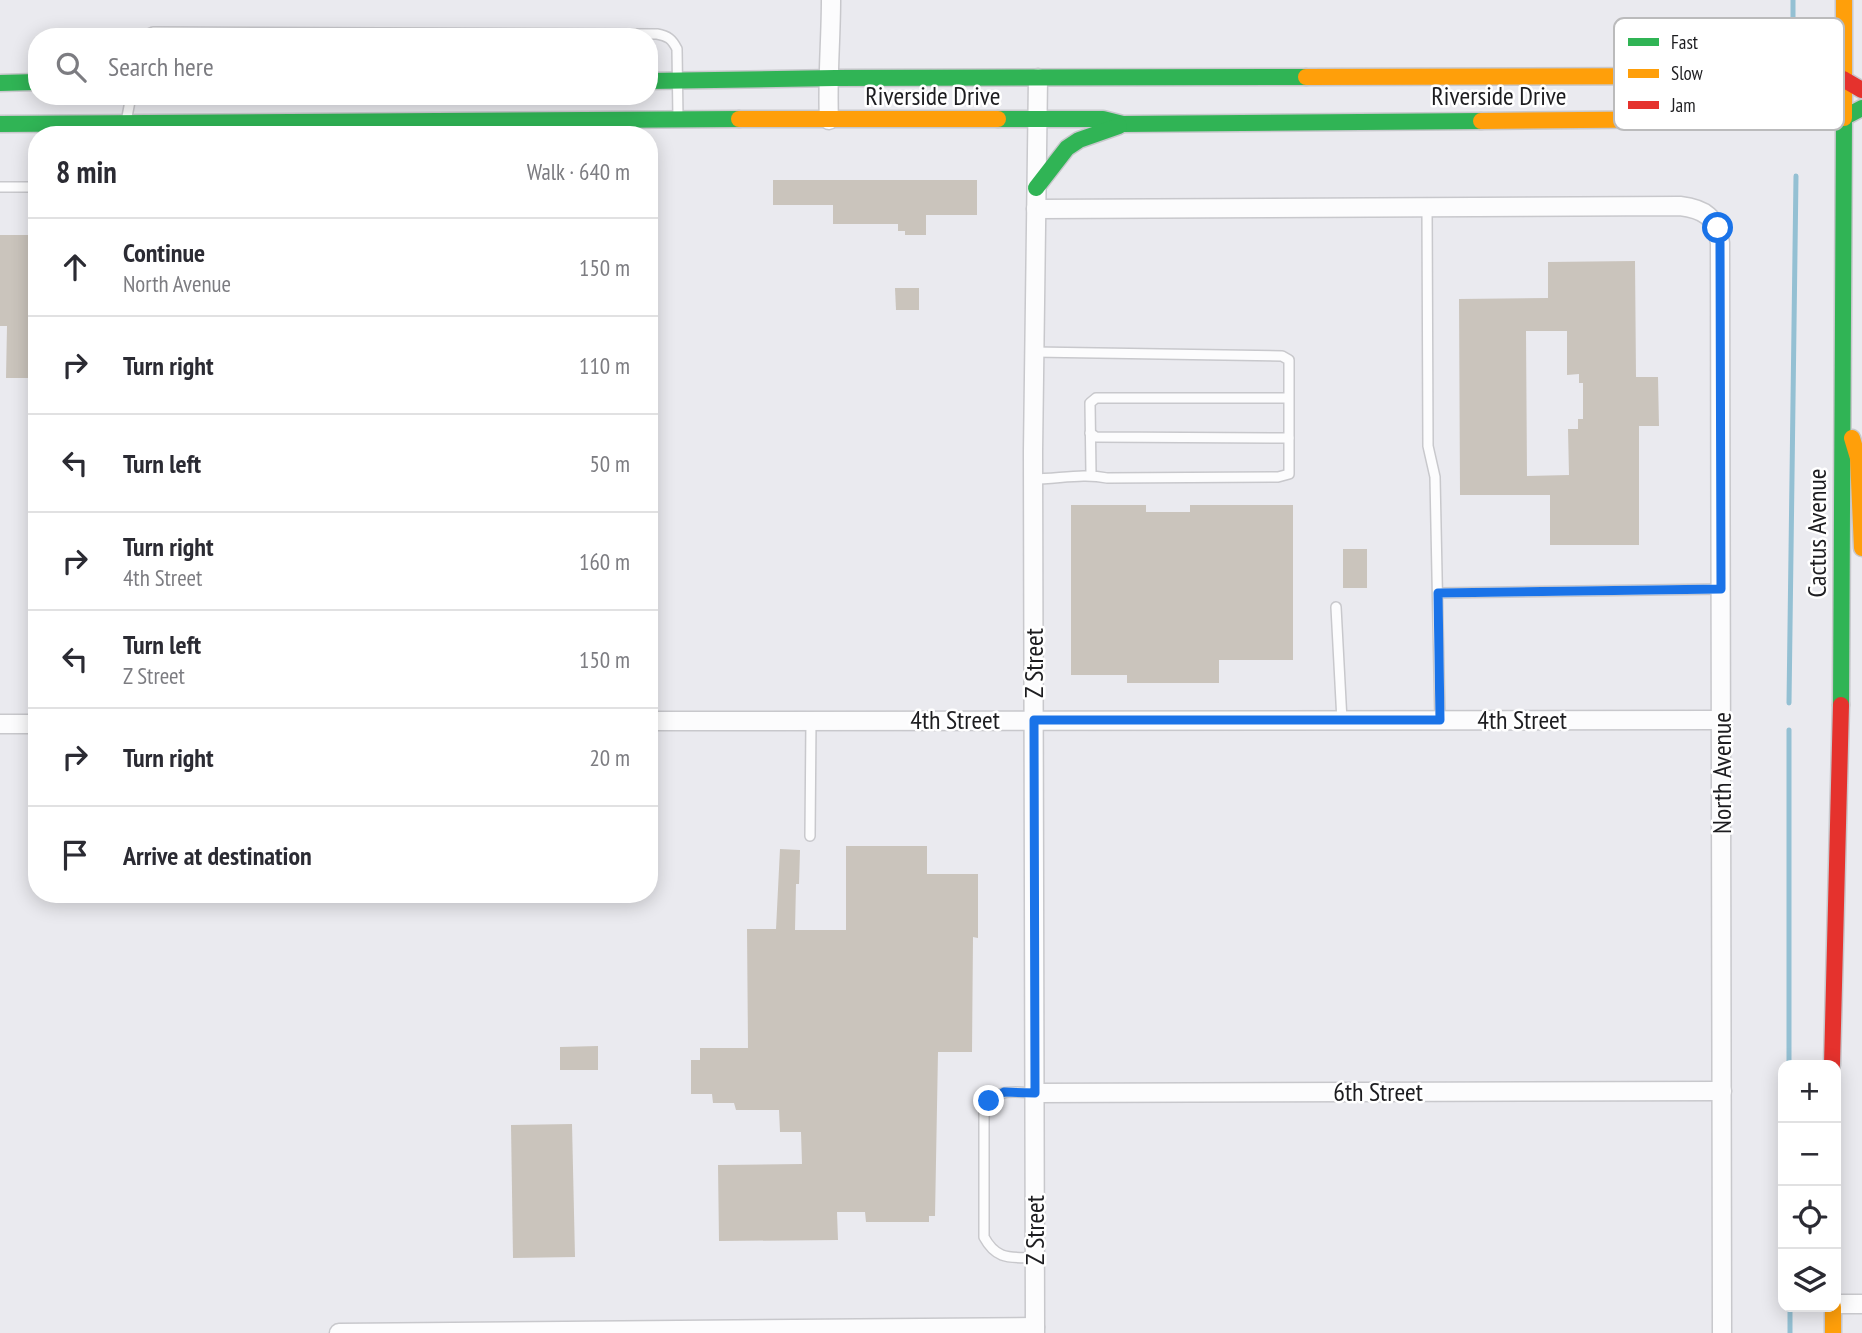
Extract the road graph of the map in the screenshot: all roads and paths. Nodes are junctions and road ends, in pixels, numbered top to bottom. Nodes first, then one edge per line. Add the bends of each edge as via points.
1 (831, 0) edge
2 (1844, 0) edge
3 (1844, 18) edge
4 (658, 34) edge
5 (1614, 76) edge
6 (1038, 78) junction
7 (827, 79) junction
8 (1844, 80) edge
9 (658, 81) edge
10 (678, 81) junction
11 (28, 82) edge
12 (0, 83) edge
13 (1862, 90) edge
14 (132, 105) edge
15 (1862, 108) edge
16 (1844, 117) edge
17 (678, 120) junction
18 (829, 120) junction
19 (1614, 120) edge
20 (1037, 121) junction
21 (133, 123) junction
22 (0, 124) edge
23 (1123, 124) junction
24 (139, 126) edge
25 (1843, 130) edge
26 (0, 187) edge
27 (28, 187) edge
28 (1036, 188) junction
29 (1427, 207) junction
30 (1036, 209) junction
31 (1034, 352) junction
32 (1288, 398) junction
33 (1842, 400) junction
34 (1090, 433) junction
35 (1289, 438) junction
36 (1090, 474) junction
37 (1033, 479) junction
38 (1862, 548) edge
39 (1721, 589) junction
40 (1438, 593) junction
41 (1336, 607) dead end
42 (811, 720) junction
43 (1034, 720) junction
44 (1440, 720) junction
45 (1722, 720) junction
46 (658, 721) edge
47 (1342, 721) junction
48 (0, 724) edge
49 (28, 724) edge
50 (810, 836) dead end
51 (1832, 1060) edge
52 (1722, 1091) junction
53 (1035, 1093) junction
54 (1035, 1258) junction
55 (1862, 1304) edge
56 (1841, 1305) edge
57 (1834, 1312) edge
58 (1035, 1330) edge
59 (339, 1333) edge
60 (1722, 1333) edge
61 (1833, 1333) edge

1 - 7 street
2 - 3 street, Cactus Avenue
4 - 10 lane via 666,35 677,49
5 - 6 street, Riverside Drive
6 - 7 street, Riverside Drive
6 - 20 street, Z Street
7 - 10 street, Riverside Drive
7 - 18 street
8 - 13 street, Riverside Drive
9 - 10 street, Riverside Drive
10 - 17 lane
11 - 12 street
14 - 21 lane
15 - 16 street, Riverside Drive
17 - 18 street, Riverside Drive
17 - 21 street, Riverside Drive
18 - 20 street, Riverside Drive
19 - 23 street, Riverside Drive
20 - 23 street, Riverside Drive
20 - 28 street, Z Street
21 - 22 street, Riverside Drive
21 - 24 lane
23 - 28 street via 1067,148
25 - 33 street, Cactus Avenue
26 - 27 lane
28 - 30 street, Z Street
29 - 30 street
29 - 39 street, North Avenue via 1680,206 1711,216 1720,243
29 - 40 lane via 1428,446 1435,477
30 - 31 street, Z Street
31 - 32 lane via 1282,356 1289,360
31 - 37 street, Z Street
32 - 34 lane via 1096,398 1090,403
32 - 35 lane
33 - 38 street via 1858,458
33 - 51 street, Cactus Avenue via 1841,764
34 - 35 lane via 1096,437
34 - 36 lane
35 - 36 lane via 1289,474 1278,477 1107,478
36 - 37 lane
37 - 43 street, Z Street
39 - 40 lane
39 - 45 street, North Avenue
40 - 44 lane
41 - 47 lane
42 - 43 street, 4th Street
42 - 46 street, 4th Street
42 - 50 lane
43 - 47 street, 4th Street
43 - 53 street, Z Street
44 - 45 street, 4th Street
44 - 47 street, 4th Street
45 - 52 street, North Avenue
48 - 49 street
52 - 53 street, 6th Street
52 - 60 street, North Avenue
53 - 54 street, Z Street
53 - 54 lane via 1004,1092 989,1101 984,1114 984,1237 990,1250 1001,1256
54 - 58 street, Z Street
55 - 56 street
57 - 61 street
58 - 59 street

